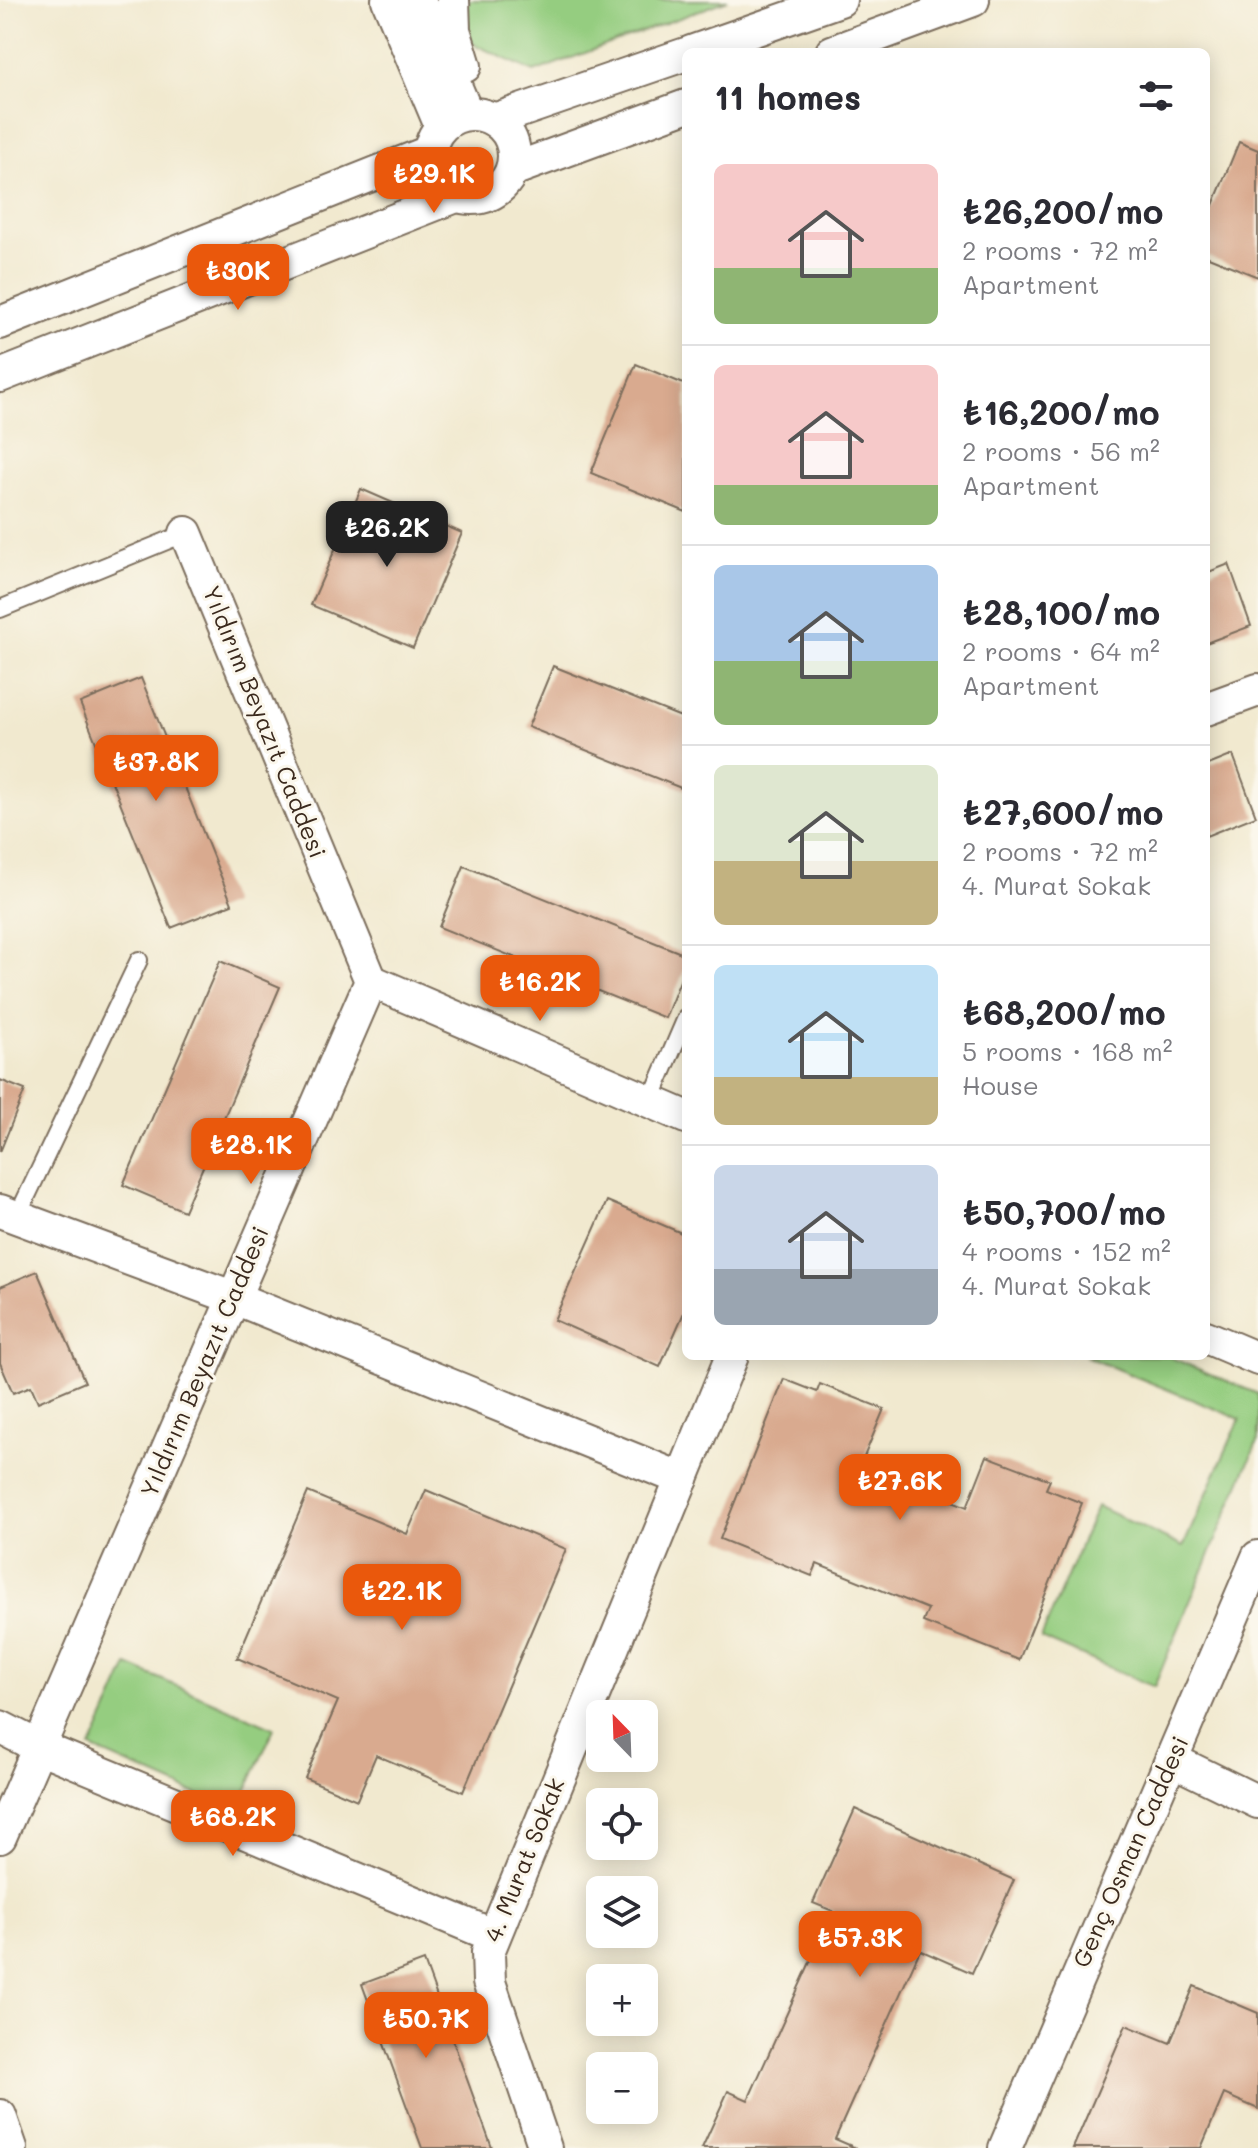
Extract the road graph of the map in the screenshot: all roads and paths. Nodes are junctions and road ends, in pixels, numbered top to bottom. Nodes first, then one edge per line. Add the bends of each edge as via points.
1 (388, 0) edge
2 (419, 0) edge
3 (453, 0) edge
4 (840, 0) edge
5 (973, 0) edge
6 (702, 48) edge
7 (843, 48) edge
8 (682, 55) edge
9 (682, 107) edge
10 (463, 126) junction
11 (512, 170) junction
12 (456, 196) junction
13 (0, 323) edge
14 (0, 376) edge
15 (186, 533) joint
16 (0, 609) edge
17 (1258, 690) edge
18 (1210, 708) edge
19 (139, 960) dead end
20 (371, 981) junction
21 (682, 1027) edge
22 (650, 1102) junction
23 (682, 1115) edge
24 (9, 1214) edge
25 (232, 1297) junction
26 (1210, 1339) edge
27 (1258, 1359) edge
28 (730, 1360) edge
29 (682, 1479) junction
30 (1258, 1557) edge
31 (0, 1727) edge
32 (39, 1747) junction
33 (1172, 1760) junction
34 (1258, 1802) edge
35 (0, 1837) edge
36 (492, 1935) junction
37 (0, 2116) edge
38 (11, 2148) edge
39 (545, 2148) edge
40 (1005, 2148) edge

1 - 10 street
2 - 10 street
3 - 10 street
4 - 6 street
5 - 7 street
8 - 10 street
9 - 11 street
10 - 11 street via 512,143
10 - 12 street via 436,179
10 - 13 street
11 - 12 street via 483,197
12 - 14 street
15 - 16 lane
15 - 20 street, Yıldırım Beyazıt Caddesi
17 - 18 street
19 - 24 lane
20 - 22 street
20 - 25 street, Yıldırım Beyazıt Caddesi
21 - 22 lane
22 - 23 street
24 - 25 street
25 - 29 street
25 - 32 street, Yıldırım Beyazıt Caddesi
26 - 27 street
28 - 29 street, 4. Murat Sokak
29 - 36 street, 4. Murat Sokak
30 - 33 street, Genç Osman Caddesi
31 - 32 street
32 - 35 street, Yıldırım Beyazıt Caddesi
32 - 36 street
33 - 34 street
33 - 40 street, Genç Osman Caddesi
36 - 39 street, 4. Murat Sokak via 489,1982
37 - 38 street

